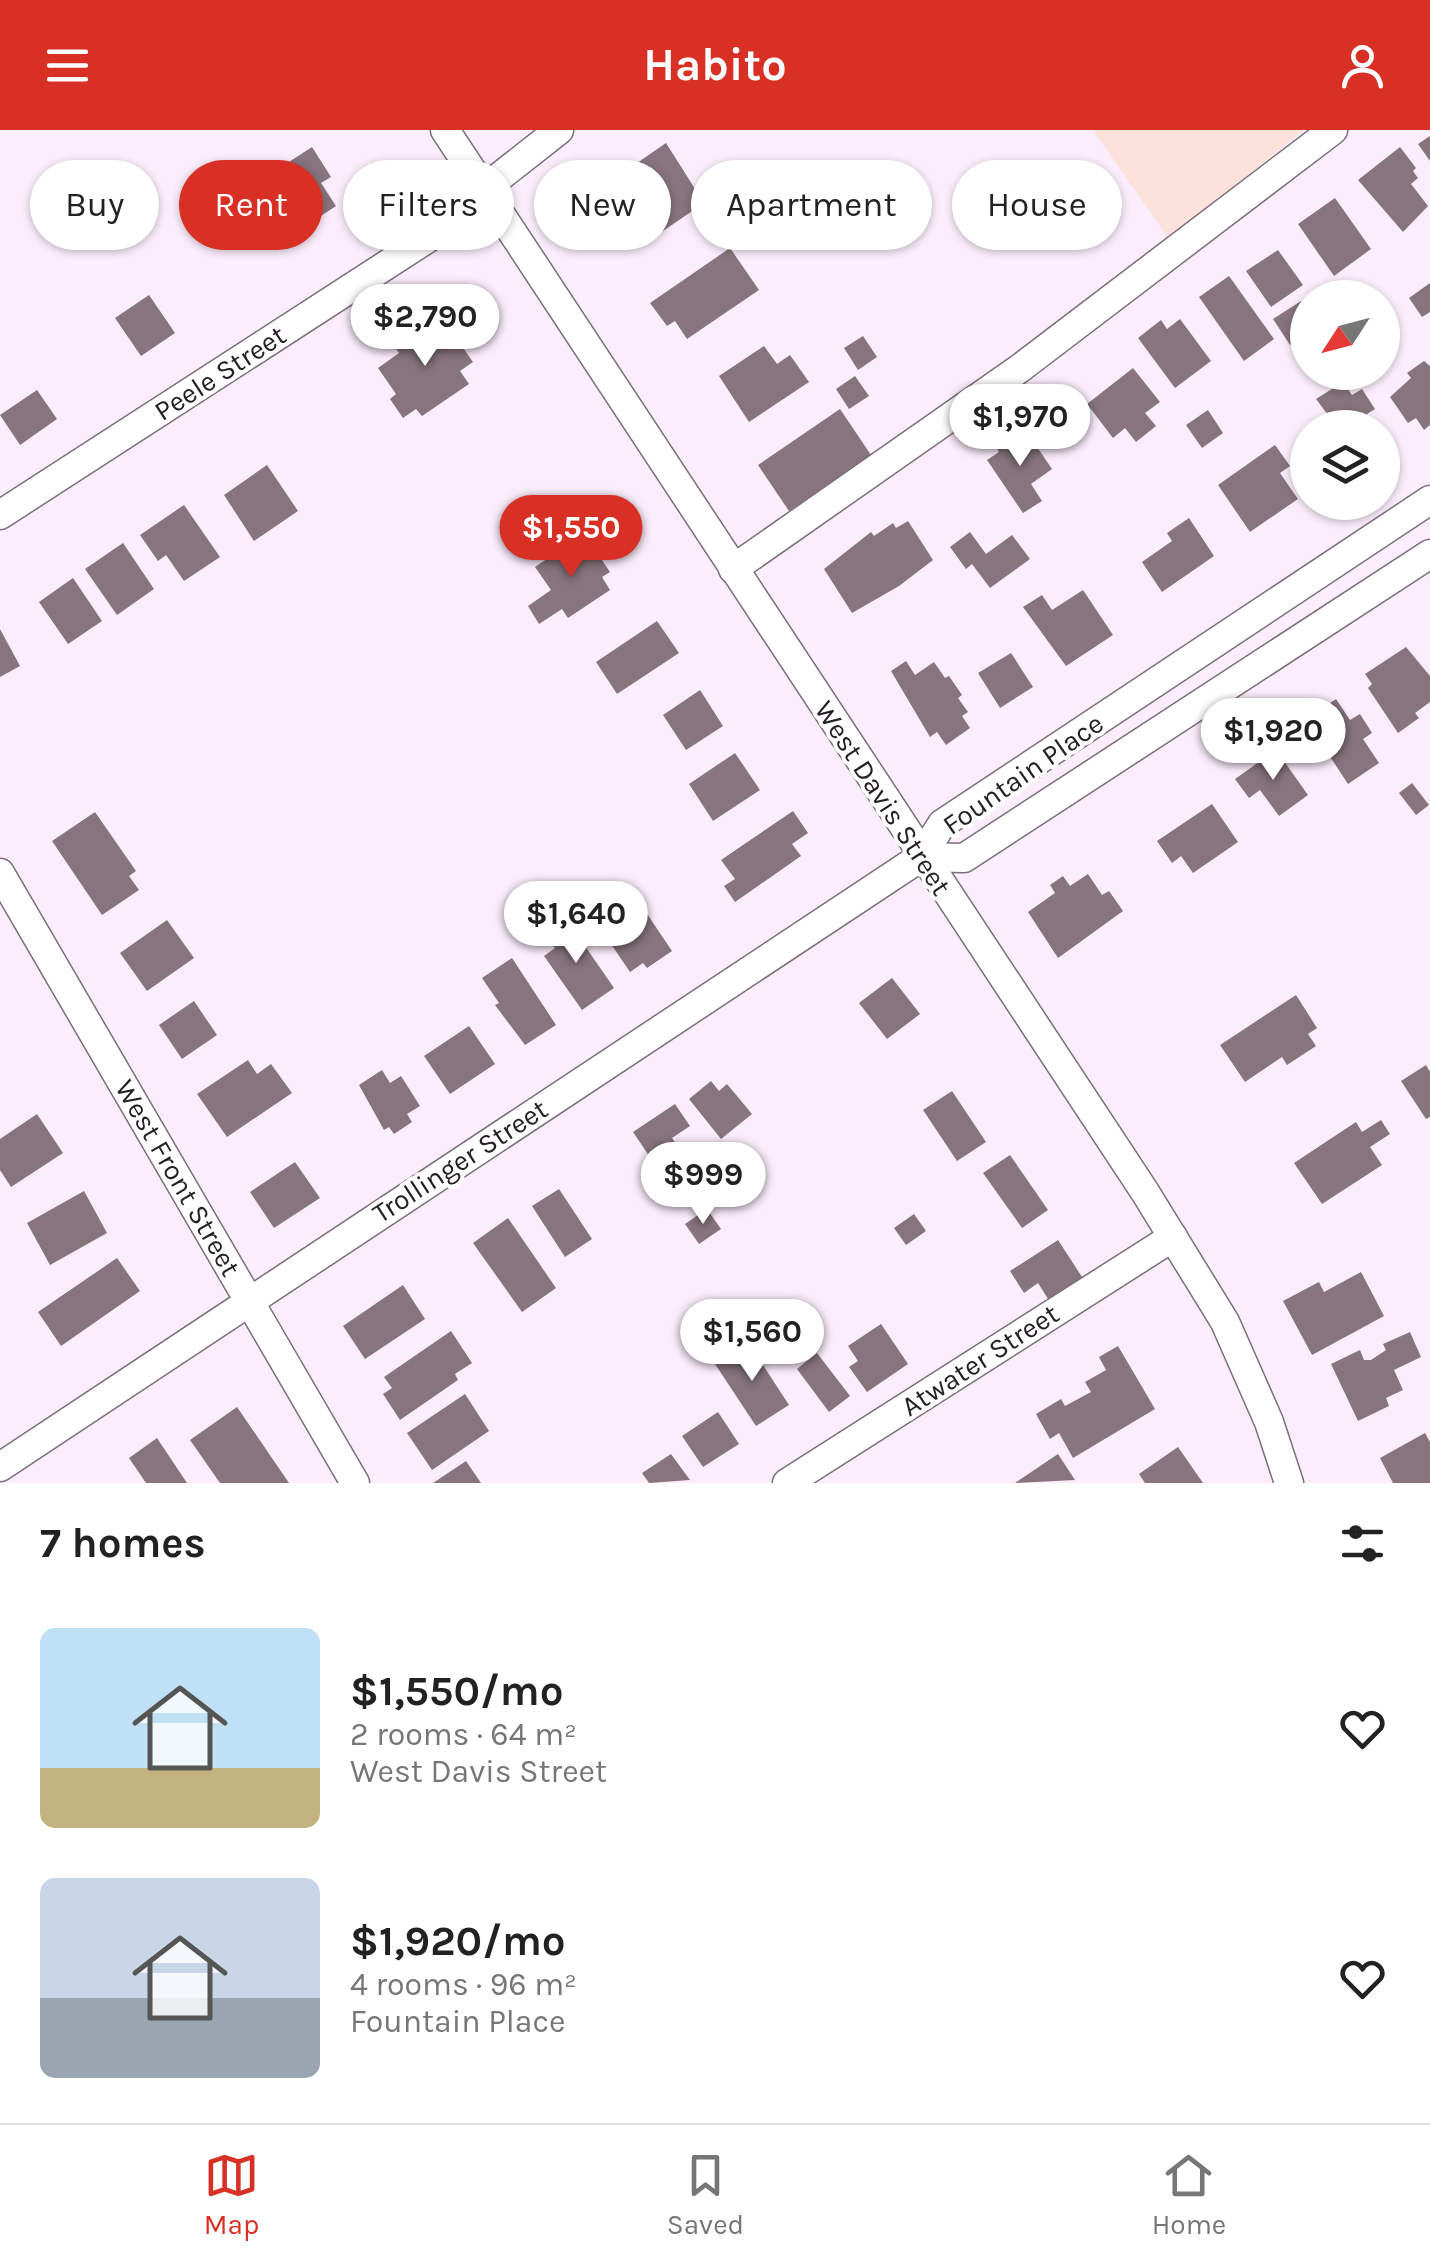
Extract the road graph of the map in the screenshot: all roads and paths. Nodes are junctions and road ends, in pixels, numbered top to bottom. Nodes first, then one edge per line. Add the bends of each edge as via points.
1 (445, 130) edge
2 (559, 130) edge
3 (1333, 130) edge
4 (465, 160) edge
5 (514, 170) edge
6 (514, 235) edge
7 (402, 250) edge
8 (1430, 500) edge
9 (0, 515) edge
10 (1430, 554) edge
11 (733, 569) junction
12 (922, 857) junction
13 (0, 873) edge
14 (1172, 1237) junction
15 (249, 1300) junction
16 (0, 1466) edge
17 (356, 1483) edge
18 (787, 1483) edge
19 (1289, 1483) edge

1 - 4 street, West Davis Street
2 - 5 street, Peele Street
3 - 11 street via 1019,369
6 - 11 street, West Davis Street
7 - 9 street, Peele Street
8 - 12 street, Fountain Place via 942,824
10 - 12 street, Fountain Place via 964,858
11 - 12 street, West Davis Street
12 - 14 street, West Davis Street
12 - 15 street, Trollinger Street
13 - 15 street, West Front Street
14 - 18 street, Atwater Street
14 - 19 street, West Davis Street via 1232,1337
15 - 16 street, Trollinger Street
15 - 17 street, West Front Street

